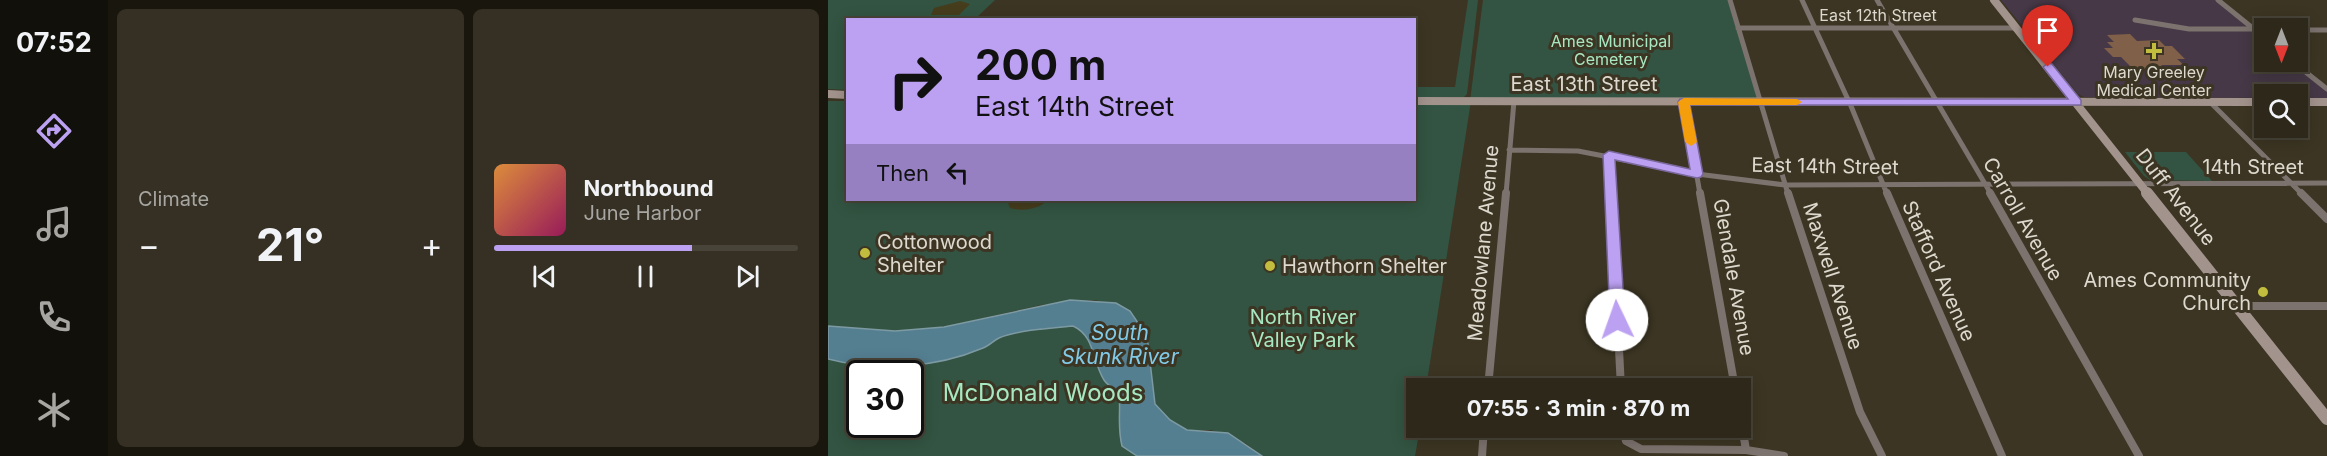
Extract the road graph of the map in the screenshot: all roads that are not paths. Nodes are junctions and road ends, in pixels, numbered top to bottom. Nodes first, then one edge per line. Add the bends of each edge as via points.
1 (1730, 0) edge
2 (1802, 0) edge
3 (1877, 0) edge
4 (1994, 0) edge
5 (2218, 0) edge
6 (2134, 20) dead end
7 (1738, 28) junction
8 (1814, 28) junction
9 (1894, 28) junction
10 (2017, 28) junction
11 (2254, 29) joint
12 (2308, 30) edge
13 (2327, 30) edge
14 (2306, 72) edge
15 (2327, 89) edge
16 (828, 94) edge
17 (846, 95) edge
18 (1416, 101) edge
19 (1514, 101) junction
20 (1684, 102) junction
21 (1762, 102) junction
22 (1849, 102) junction
23 (1939, 102) junction
24 (2077, 102) junction
25 (2210, 102) junction
26 (2254, 102) edge
27 (2308, 102) edge
28 (2327, 102) edge
29 (1509, 150) junction
30 (1609, 155) junction
31 (1697, 174) junction
32 (2292, 183) junction
33 (2327, 183) edge
34 (1883, 184) junction
35 (1984, 184) junction
36 (2142, 184) junction
37 (1785, 185) junction
38 (2327, 219) edge
39 (2238, 306) junction
40 (2327, 306) edge
41 (1489, 378) edge
42 (1620, 378) edge
43 (1733, 378) edge
44 (2327, 419) edge
45 (1483, 438) edge
46 (1626, 438) edge
47 (1744, 438) edge
48 (1746, 450) junction
49 (1482, 456) edge
50 (1784, 456) edge
51 (1882, 456) edge
52 (2002, 456) edge
53 (2139, 456) edge

1 - 7 street, Maxwell Avenue
2 - 8 street, Stafford Avenue
3 - 9 street, Carroll Avenue
4 - 10 main road, Duff Avenue
5 - 11 street
6 - 11 street via 2189,29
7 - 8 street, East 12th Street
7 - 21 street, Maxwell Avenue
8 - 9 street, East 12th Street
8 - 22 street, Stafford Avenue
9 - 10 street, East 12th Street
9 - 23 street, Carroll Avenue
10 - 24 main road, Duff Avenue
12 - 13 street
14 - 15 street
16 - 17 main road
18 - 19 main road, East 13th Street
19 - 20 main road, East 13th Street
19 - 29 street, Meadowlane Avenue
20 - 21 main road, East 13th Street
20 - 31 street, Glendale Avenue
21 - 22 main road, East 13th Street
21 - 37 street, Maxwell Avenue
22 - 23 main road, East 13th Street
22 - 34 street, Stafford Avenue
23 - 24 main road, East 13th Street
23 - 35 street, Carroll Avenue
24 - 25 main road, East 13th Street
24 - 36 main road, Duff Avenue
25 - 26 main road, East 13th Street
25 - 32 street
27 - 28 main road
29 - 30 street, East 14th Street
29 - 41 street, Meadowlane Avenue
30 - 31 street, East 14th Street
30 - 42 street
31 - 37 street, East 14th Street
31 - 43 street, Glendale Avenue
32 - 33 street, 14th Street
32 - 36 street, 14th Street
32 - 38 street
34 - 35 street, East 14th Street
34 - 37 street, East 14th Street
34 - 52 street, Stafford Avenue
35 - 36 street, East 14th Street
35 - 53 street, Carroll Avenue
36 - 39 main road, Duff Avenue
37 - 51 street, Maxwell Avenue via 1860,412
39 - 40 street
39 - 44 main road, Duff Avenue
45 - 49 street
46 - 48 street via 1630,446 1647,449
47 - 48 street
48 - 50 street

